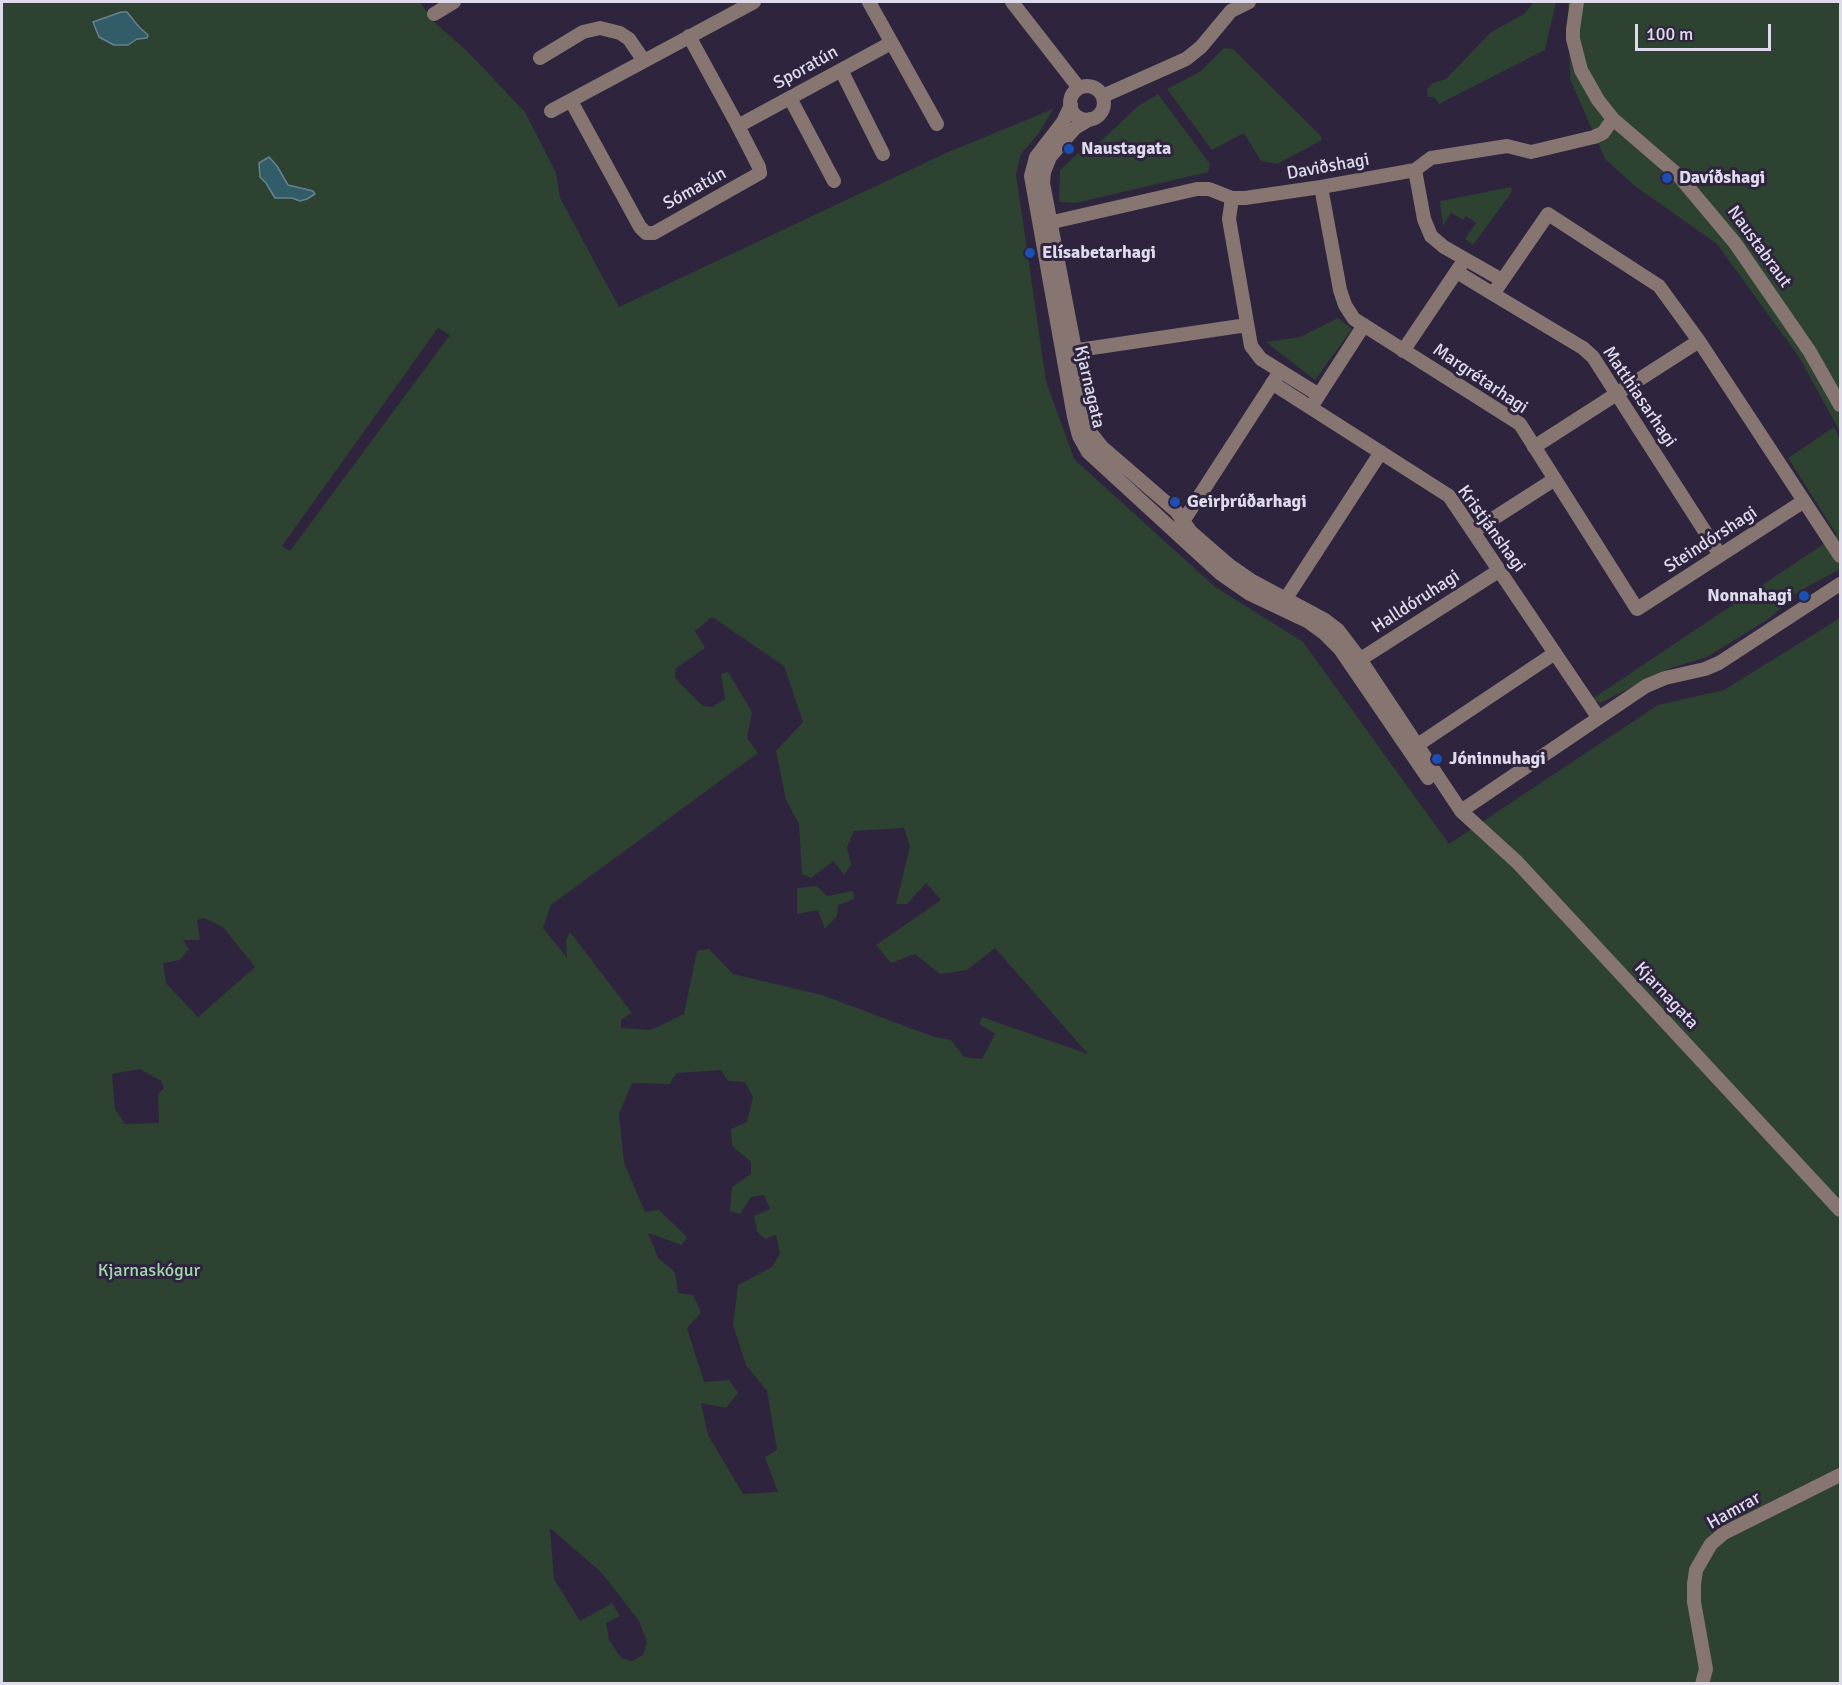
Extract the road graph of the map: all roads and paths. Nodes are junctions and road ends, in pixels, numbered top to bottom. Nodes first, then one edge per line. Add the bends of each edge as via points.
1 (454, 2) edge
2 (754, 2) edge
3 (869, 2) edge
4 (1012, 2) edge
5 (1249, 2) edge
6 (1577, 2) edge
7 (1229, 6) edge
8 (732, 7) edge
9 (434, 14) dead end
10 (689, 36) junction
11 (891, 43) junction
12 (540, 58) dead end
13 (644, 61) junction
14 (842, 70) junction
15 (1079, 88) junction
16 (1103, 96) junction
17 (790, 98) junction
18 (571, 101) junction
19 (1071, 105) junction
20 (551, 111) dead end
21 (1090, 119) junction
22 (1613, 119) junction
23 (937, 124) dead end
24 (738, 126) junction
25 (883, 154) dead end
26 (1415, 170) junction
27 (834, 181) dead end
28 (1321, 187) junction
29 (1232, 198) junction
30 (1045, 224) junction
31 (1466, 259) junction
32 (1457, 272) junction
33 (1502, 280) junction
34 (1492, 294) junction
35 (1247, 325) junction
36 (1364, 325) junction
37 (1698, 341) junction
38 (1404, 351) junction
39 (1068, 352) junction
40 (1280, 371) junction
41 (1272, 383) junction
42 (1617, 394) junction
43 (1319, 395) junction
44 (1840, 405) edge
45 (1311, 407) junction
46 (1534, 447) junction
47 (1381, 452) junction
48 (1555, 479) junction
49 (1804, 501) junction
50 (1179, 527) junction
51 (1474, 531) junction
52 (1720, 555) junction
53 (1840, 556) edge
54 (1500, 570) junction
55 (1840, 584) edge
56 (1283, 603) junction
57 (1638, 609) joint
58 (1555, 653) junction
59 (1356, 662) junction
60 (1598, 717) junction
61 (1414, 748) junction
62 (1461, 811) junction
63 (1840, 1210) edge
64 (1840, 1475) edge
65 (1702, 1683) edge

1 - 9 street
2 - 8 street
3 - 11 street
4 - 15 street
5 - 7 street
6 - 22 street, Naustabraut via 1573,29 1579,62 1587,84
7 - 16 street via 1201,47 1186,59
8 - 10 street
10 - 13 street
10 - 24 street, Sómatún
11 - 14 street, Sporatún
11 - 23 street
12 - 13 street via 583,32 600,28 629,39
13 - 18 street
14 - 17 street, Sporatún
14 - 25 street
15 - 16 street via 1093,87
15 - 19 street
16 - 21 street via 1103,109
17 - 24 street, Sporatún
17 - 27 street
18 - 20 street
18 - 24 street, Sómatún via 645,233 654,233 760,173
19 - 21 street via 1075,115
19 - 30 street, Kjarnagata via 1031,170 1031,185
21 - 30 street, Kjarnagata via 1075,128 1046,164
22 - 26 street, Daviðshagi via 1603,133 1594,137 1531,152 1507,146 1431,158
22 - 44 street, Naustabraut via 1672,169 1730,236 1810,352
26 - 28 street, Daviðshagi
26 - 31 street via 1428,231 1439,244
28 - 29 street, Daviðshagi
28 - 36 street, Margrétarhagi via 1340,290 1345,306
29 - 30 street, Daviðshagi via 1197,189
29 - 35 street via 1229,219
30 - 39 street, Kjarnagata
31 - 32 street
31 - 33 street
32 - 34 street, Matthiasarhagi
32 - 38 street
33 - 34 street
33 - 37 street via 1548,214 1659,285
34 - 42 street, Matthiasarhagi via 1588,352
35 - 39 street
35 - 40 street via 1254,351
36 - 38 street, Margrétarhagi
36 - 43 street
37 - 42 street
37 - 49 street
38 - 46 street, Margrétarhagi via 1520,424
39 - 50 street, Kjarnagata via 1091,433 1176,511
40 - 41 street
40 - 43 street
41 - 45 street, Kristjánshagi
41 - 50 street
42 - 46 street
42 - 52 street, Matthiasarhagi
43 - 45 street
45 - 47 street, Kristjánshagi
46 - 48 street, Margrétarhagi
47 - 51 street, Kristjánshagi via 1449,496
47 - 56 street
48 - 51 street
48 - 57 street, Margrétarhagi
49 - 52 street, Steindórshagi
49 - 53 street
50 - 56 street, Kjarnagata via 1193,533 1239,573
51 - 54 street, Kristjánshagi
52 - 57 street, Steindórshagi
54 - 58 street, Kristjánshagi
54 - 59 street, Halldóruhagi
55 - 60 street via 1719,663 1656,681
56 - 59 street, Kjarnagata via 1325,620 1338,630
58 - 60 street, Kristjánshagi
58 - 61 street
59 - 61 street, Kjarnagata
60 - 62 street
61 - 62 street, Kjarnagata
62 - 63 street, Kjarnagata via 1517,862
64 - 65 street, Hamrar via 1724,1533 1711,1544 1696,1570 1694,1584 1706,1669

